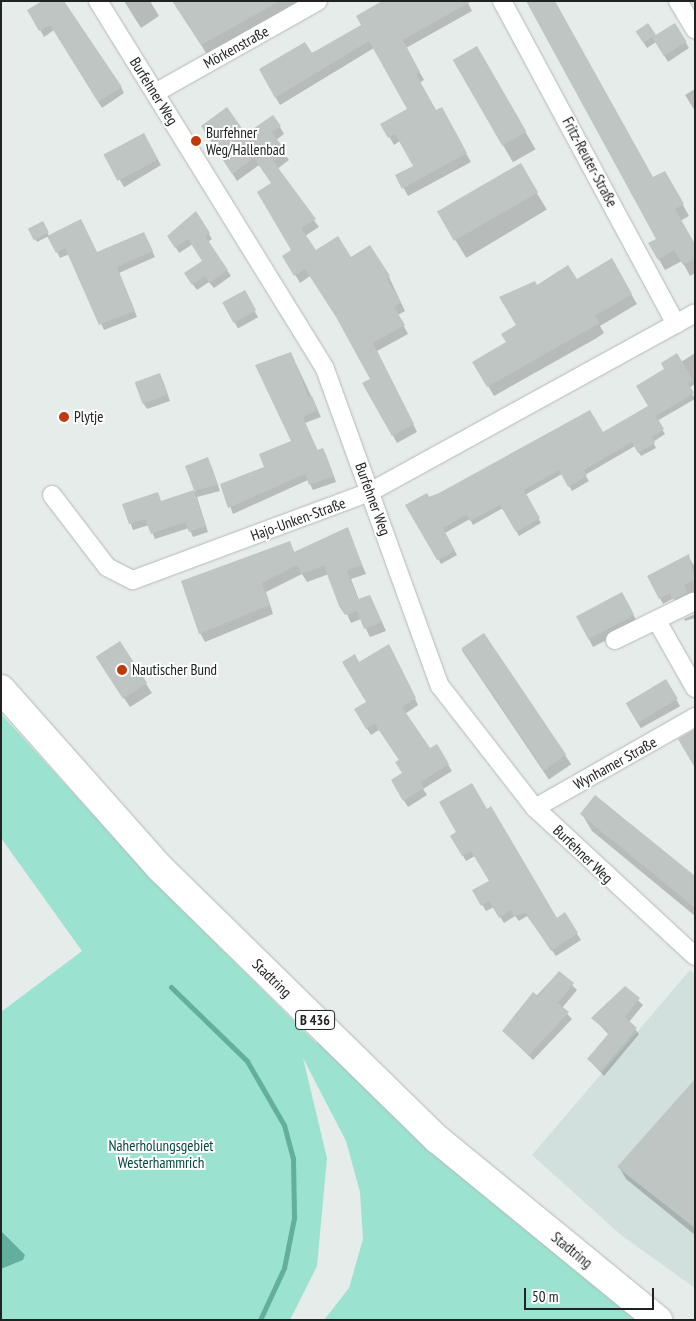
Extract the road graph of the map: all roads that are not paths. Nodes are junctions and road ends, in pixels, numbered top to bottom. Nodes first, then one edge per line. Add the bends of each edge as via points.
1 (98, 1) edge
2 (318, 1) edge
3 (502, 1) edge
4 (678, 1) edge
5 (695, 29) edge
6 (155, 93) junction
7 (695, 313) edge
8 (676, 324) junction
9 (370, 492) junction
10 (52, 495) dead end
11 (693, 602) dead end
12 (657, 621) junction
13 (615, 640) dead end
14 (695, 688) edge
15 (1, 689) edge
16 (695, 717) edge
17 (535, 808) junction
18 (695, 956) edge
19 (658, 1320) edge

1 - 6 street, Burfehner Weg
2 - 6 street, Mörkenstraße
3 - 8 street, Fritz-Reuter-Straße
4 - 5 street
6 - 9 street, Burfehner Weg via 313,345
7 - 8 street, Hajo-Unken-Straße
8 - 9 street, Hajo-Unken-Straße
9 - 10 street, Hajo-Unken-Straße via 126,580 107,567
9 - 17 street, Burfehner Weg via 440,686
11 - 12 street
12 - 13 street
12 - 14 street
15 - 19 highway, Stadtring / B 436 via 160,868 436,1139
16 - 17 street, Wynhamer Straße
17 - 18 street, Burfehner Weg

